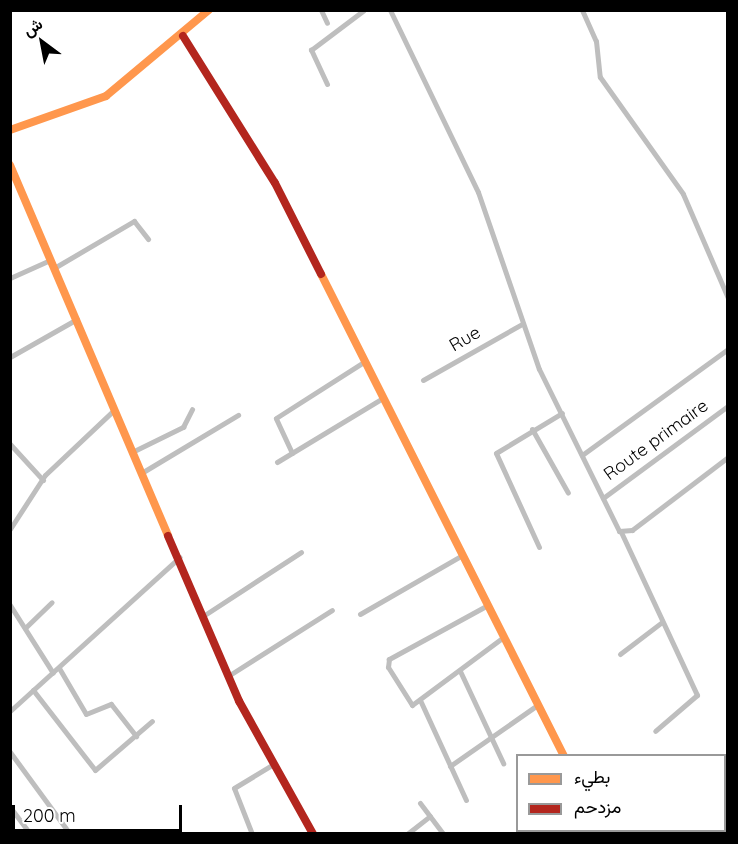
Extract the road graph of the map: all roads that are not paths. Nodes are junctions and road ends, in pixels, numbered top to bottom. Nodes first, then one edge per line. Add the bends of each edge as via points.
1 (209, 10) edge
2 (321, 10) edge
3 (364, 10) edge
4 (390, 10) edge
5 (582, 10) edge
6 (327, 22) dead end
7 (183, 36) junction
8 (327, 84) dead end
9 (10, 130) edge
10 (10, 165) edge
11 (148, 239) dead end
12 (50, 260) junction
13 (54, 268) junction
14 (10, 278) edge
15 (728, 298) edge
16 (77, 319) junction
17 (522, 324) junction
18 (728, 349) edge
19 (10, 357) edge
20 (362, 363) junction
21 (423, 380) dead end
22 (381, 399) junction
23 (728, 406) edge
24 (115, 409) junction
25 (192, 409) dead end
26 (562, 412) junction
27 (238, 415) dead end
28 (532, 429) junction
29 (10, 444) edge
30 (134, 451) junction
31 (292, 453) junction
32 (582, 455) junction
33 (728, 457) edge
34 (277, 462) dead end
35 (143, 472) junction
36 (43, 480) junction
37 (568, 494) dead end
38 (603, 498) junction
39 (10, 529) edge
40 (621, 532) junction
41 (539, 547) dead end
42 (301, 552) dead end
43 (461, 556) junction
44 (180, 557) junction
45 (52, 602) dead end
46 (10, 605) edge
47 (486, 606) junction
48 (332, 610) dead end
49 (360, 614) dead end
50 (203, 616) junction
51 (662, 622) junction
52 (25, 628) junction
53 (501, 639) junction
54 (620, 654) dead end
55 (59, 668) junction
56 (460, 671) junction
57 (53, 673) junction
58 (228, 676) junction
59 (33, 690) junction
60 (420, 700) junction
61 (536, 706) junction
62 (10, 711) edge
63 (152, 721) dead end
64 (655, 732) dead end
65 (136, 736) junction
66 (491, 738) junction
67 (10, 752) edge
68 (563, 754) edge
69 (503, 763) dead end
70 (272, 765) junction
71 (450, 766) junction
72 (465, 800) dead end
73 (420, 802) dead end
74 (10, 807) edge
75 (430, 816) junction
76 (67, 830) dead end
77 (30, 834) edge
78 (252, 834) edge
79 (313, 834) edge
80 (407, 834) edge
81 (443, 834) edge

1 - 7 street
2 - 6 street
3 - 8 street via 311,50
4 - 17 street via 478,192
5 - 15 street via 596,41 600,77 683,194
7 - 9 street via 106,96
7 - 20 street via 274,183
10 - 12 street
11 - 13 street via 134,221
12 - 13 street
12 - 14 street
13 - 16 street
16 - 19 street
16 - 24 street
17 - 21 street, Rue
17 - 26 street
18 - 32 street
20 - 22 street
20 - 31 street via 276,418
22 - 31 street
22 - 43 street
23 - 38 street, Route primaire
24 - 30 street
24 - 36 street
25 - 30 street via 183,428
26 - 28 street
26 - 32 street
27 - 35 street
28 - 37 street
28 - 41 street via 496,453
29 - 36 street
30 - 35 street
31 - 34 street
32 - 38 street
33 - 40 street
35 - 44 street
36 - 39 street
38 - 40 street
40 - 51 street
42 - 50 street
43 - 47 street
43 - 49 street
44 - 50 street
44 - 55 street
45 - 52 street
46 - 52 street
47 - 53 street
47 - 60 street via 387,661 408,704
48 - 58 street
50 - 58 street
51 - 54 street
51 - 64 street via 697,695
52 - 57 street
53 - 56 street
53 - 61 street
55 - 57 street
55 - 65 street via 86,714 111,704
56 - 60 street
56 - 66 street
57 - 59 street
58 - 70 street
59 - 62 street
59 - 65 street via 95,770
60 - 71 street
61 - 66 street
61 - 68 street
63 - 65 street
66 - 69 street
66 - 71 street
67 - 76 street
70 - 78 street via 234,788
70 - 79 street
71 - 72 street
73 - 75 street
74 - 77 street
75 - 80 street
75 - 81 street

